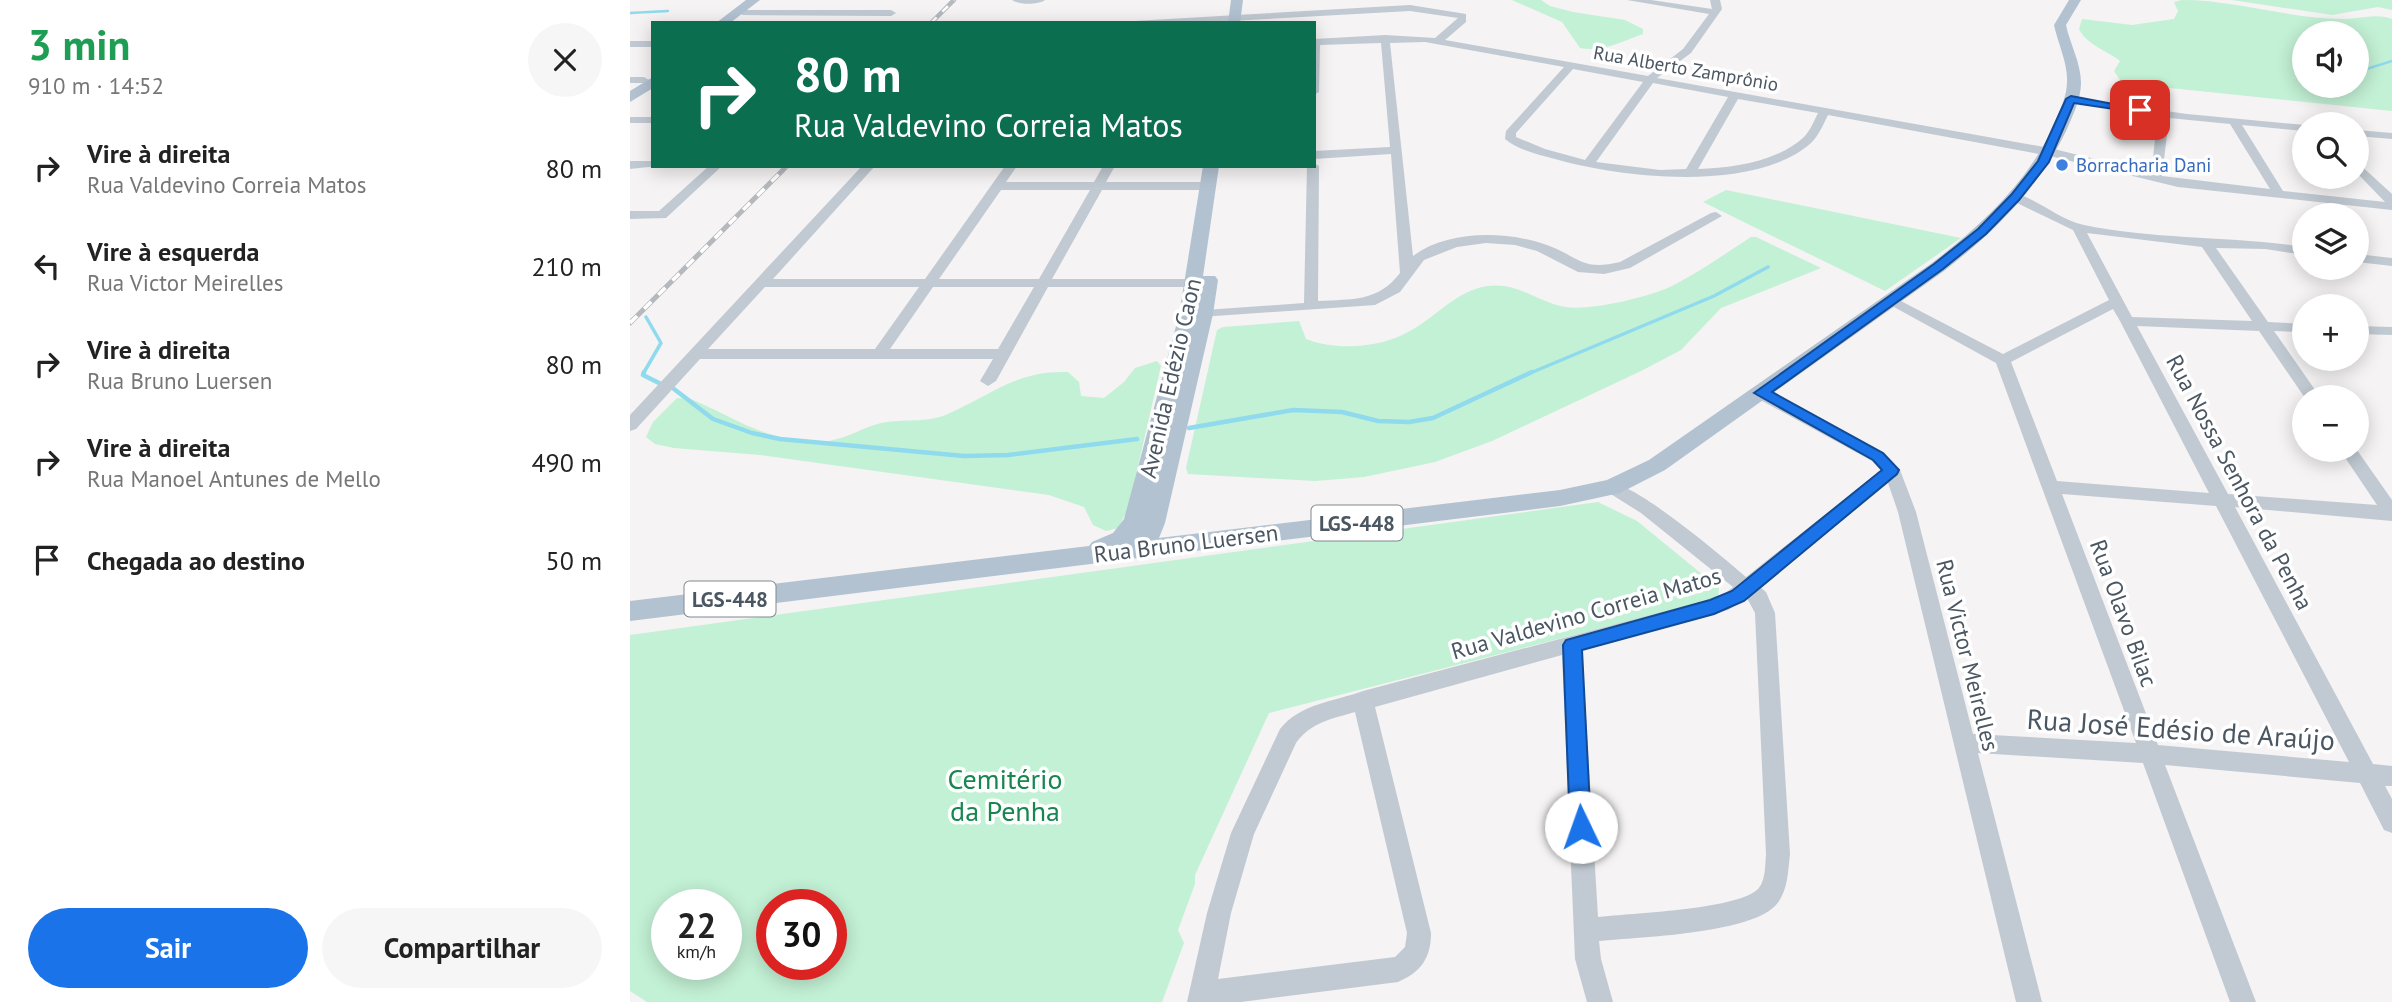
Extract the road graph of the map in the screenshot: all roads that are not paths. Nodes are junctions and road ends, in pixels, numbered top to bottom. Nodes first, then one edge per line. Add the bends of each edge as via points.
1 (754, 0) edge
2 (763, 0) edge
3 (1019, 0) edge
4 (1040, 0) edge
5 (1237, 0) edge
6 (1247, 0) edge
7 (1632, 0) edge
8 (1715, 0) edge
9 (2075, 0) edge
10 (1715, 12) junction
11 (745, 13) junction
12 (891, 13) dead end
13 (1239, 20) edge
14 (725, 21) edge
15 (735, 21) edge
16 (1205, 21) edge
17 (1385, 38) junction
18 (1437, 41) junction
19 (1316, 42) edge
20 (630, 44) edge
21 (651, 44) edge
22 (1571, 65) junction
23 (645, 79) edge
24 (1651, 79) junction
25 (630, 90) edge
26 (1735, 94) junction
27 (630, 98) edge
28 (2071, 99) junction
29 (1825, 111) junction
30 (2164, 114) junction
31 (630, 120) edge
32 (651, 120) edge
33 (2234, 122) junction
34 (2292, 127) edge
35 (2369, 134) edge
36 (2392, 136) edge
37 (1396, 150) junction
38 (2050, 152) junction
39 (1316, 155) edge
40 (1589, 163) junction
41 (630, 165) edge
42 (651, 165) edge
43 (714, 168) edge
44 (867, 168) edge
45 (1010, 168) edge
46 (1108, 168) edge
47 (1211, 168) edge
48 (1224, 168) edge
49 (1313, 168) edge
50 (1690, 173) junction
51 (2156, 178) junction
52 (2369, 179) edge
53 (998, 186) junction
54 (1098, 186) junction
55 (1208, 186) junction
56 (2280, 196) junction
57 (2015, 197) junction
58 (2392, 204) edge
59 (630, 215) edge
60 (1716, 216) dead end
61 (2078, 228) junction
62 (1406, 241) junction
63 (2206, 244) junction
64 (2292, 249) edge
65 (1425, 254) junction
66 (2369, 259) edge
67 (2392, 262) edge
68 (1406, 272) junction
69 (763, 283) junction
70 (929, 283) junction
71 (1043, 283) junction
72 (1193, 283) junction
73 (2117, 301) junction
74 (1890, 302) junction
75 (1311, 307) junction
76 (1196, 315) junction
77 (2127, 321) junction
78 (2263, 326) junction
79 (2292, 327) edge
80 (2385, 331) edge
81 (2392, 346) edge
82 (698, 354) junction
83 (879, 354) junction
84 (1003, 354) junction
85 (2003, 360) junction
86 (988, 381) dead end
87 (2304, 385) edge
88 (1761, 393) junction
89 (630, 425) edge
90 (2356, 462) edge
91 (1892, 470) junction
92 (1612, 487) junction
93 (2050, 487) junction
94 (2222, 500) junction
95 (2392, 513) edge
96 (1153, 523) junction
97 (1177, 544) junction
98 (1135, 549) junction
99 (1079, 556) junction
100 (1748, 586) junction
101 (630, 611) edge
102 (1572, 645) junction
103 (1363, 700) junction
104 (1965, 743) junction
105 (2150, 754) junction
106 (2367, 774) junction
107 (2392, 776) edge
108 (2392, 822) edge
109 (1586, 930) junction
110 (1201, 998) edge
111 (1600, 1002) edge
112 (2029, 1002) edge
113 (2243, 1002) edge

1 - 14 main road
2 - 11 main road
3 - 4 street
5 - 13 main road
6 - 13 main road
7 - 10 street
8 - 10 street
9 - 28 main road, Rua Bruno Luersen / LGS-448 via 2060,25 2073,72
10 - 24 street via 1687,51
11 - 12 street
11 - 15 main road
13 - 16 street
13 - 18 street via 1410,8 1463,16
17 - 18 street, Rua Alberto Zamprônio
17 - 19 street, Rua Alberto Zamprônio
17 - 37 street
18 - 22 street, Rua Alberto Zamprônio
20 - 21 street
22 - 24 street, Rua Alberto Zamprônio
22 - 40 street via 1509,136 1533,148
23 - 25 main road
23 - 27 main road
24 - 26 street, Rua Alberto Zamprônio
24 - 40 street
26 - 29 street, Rua Alberto Zamprônio
26 - 50 street
28 - 30 street
28 - 38 main road, Rua Bruno Luersen / LGS-448
29 - 38 street, Rua Alberto Zamprônio
29 - 50 street via 1808,140 1779,156 1743,168
30 - 33 street
30 - 51 street
31 - 32 street
33 - 34 street
33 - 56 street
35 - 36 street
37 - 39 street
37 - 62 street
38 - 51 street, Rua Alberto Zamprônio
38 - 57 main road, Rua Bruno Luersen / LGS-448
40 - 50 street
41 - 42 street
43 - 59 street via 662,215
44 - 69 street
45 - 53 street
46 - 54 street
47 - 55 main road, Avenida Edézio Caon
48 - 76 main road, Avenida Edézio Caon
49 - 75 street
51 - 56 street, Rua Alberto Zamprônio
52 - 58 street
53 - 54 street
53 - 70 street
54 - 55 street
54 - 71 street
55 - 72 main road, Avenida Edézio Caon
56 - 58 street, Rua Alberto Zamprônio
57 - 61 street
57 - 74 main road, Rua Bruno Luersen / LGS-448 via 1970,243
60 - 65 street via 1625,265 1604,270 1583,268 1542,248 1503,240 1454,243
61 - 63 street
61 - 73 street, Rua Nossa Senhora da Penha
62 - 65 street
62 - 68 street
63 - 64 street
63 - 78 street
65 - 68 street
66 - 67 street
68 - 75 street via 1395,289 1380,299
69 - 70 street
69 - 82 street
70 - 71 street
70 - 83 street
71 - 72 street
71 - 84 street
72 - 76 main road, Avenida Edézio Caon
73 - 77 street, Rua Nossa Senhora da Penha
73 - 85 street
74 - 85 street
74 - 88 main road, Rua Bruno Luersen / LGS-448
75 - 76 street
76 - 96 main road, Avenida Edézio Caon
76 - 99 main road, Avenida Edézio Caon via 1135,522 1121,539
77 - 78 street
77 - 94 street, Rua Nossa Senhora da Penha
78 - 79 street
78 - 87 street
80 - 81 street
82 - 83 street
82 - 89 street
83 - 84 street
84 - 86 street
85 - 93 street, Rua Olavo Bilac
88 - 91 street via 1878,457
88 - 92 main road, Rua Bruno Luersen / LGS-448 via 1657,465
90 - 95 street
91 - 100 street, Rua Valdevino Correia Matos
91 - 104 street, Rua Victor Meirelles via 1907,512
92 - 97 main road, Rua Bruno Luersen / LGS-448 via 1560,498
92 - 100 street via 1647,508
93 - 94 street
93 - 105 street, Rua Olavo Bilac
94 - 95 street
94 - 106 street, Rua Nossa Senhora da Penha
96 - 97 main road via 1156,534
96 - 98 main road, Avenida Edézio Caon
97 - 98 main road, Rua Bruno Luersen / LGS-448
98 - 99 main road, Rua Bruno Luersen / LGS-448
99 - 101 main road, Rua Bruno Luersen / LGS-448
100 - 102 street, Rua Valdevino Correia Matos via 1714,607
100 - 109 street via 1765,613 1779,853 1774,883 1764,900 1740,910
102 - 103 street, Rua Valdevino Correia Matos
102 - 109 street
103 - 110 street, Rua Valdevino Correia Matos via 1298,723 1275,759 1243,833 1219,913
103 - 110 street via 1419,933 1419,950 1413,961 1398,969
104 - 105 street, Rua José Edésio de Araújo
104 - 112 street, Rua Victor Meirelles
105 - 106 street, Rua José Edésio de Araújo
105 - 113 street, Rua Olavo Bilac
106 - 107 street, Rua José Edésio de Araújo
106 - 108 street, Rua Nossa Senhora da Penha
109 - 111 street via 1588,959

